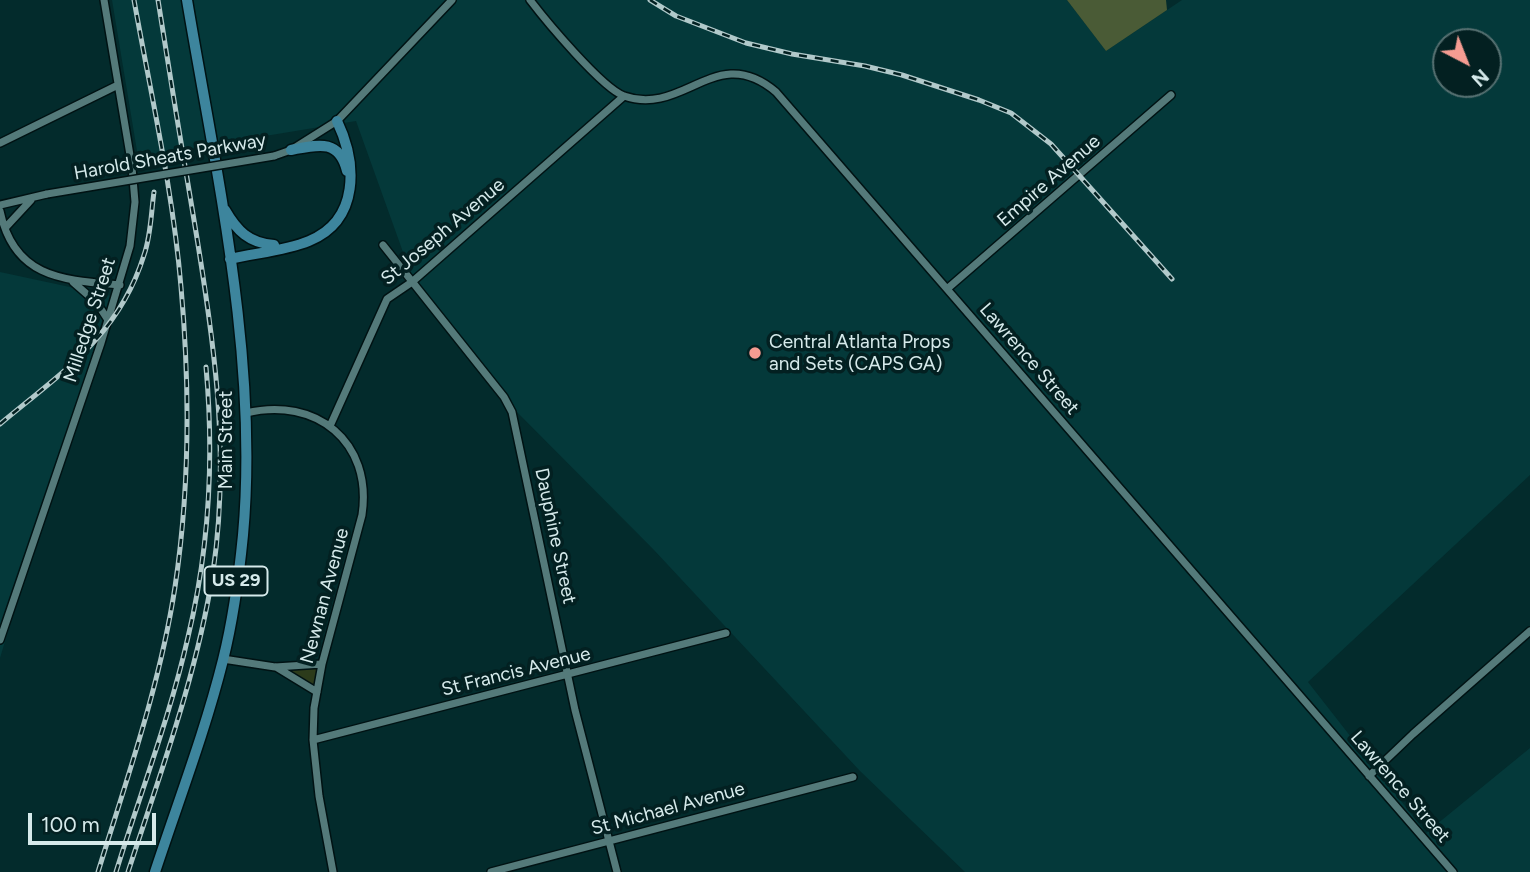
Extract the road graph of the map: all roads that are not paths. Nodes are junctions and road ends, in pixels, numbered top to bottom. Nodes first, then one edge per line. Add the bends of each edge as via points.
1 (104, 0) edge
2 (187, 0) edge
3 (452, 0) edge
4 (530, 0) edge
5 (118, 85) junction
6 (1171, 95) dead end
7 (624, 96) junction
8 (337, 121) junction
9 (0, 143) edge
10 (291, 150) junction
11 (351, 183) junction
12 (33, 198) junction
13 (220, 202) junction
14 (0, 205) edge
15 (0, 211) edge
16 (5, 228) junction
17 (383, 245) dead end
18 (287, 247) junction
19 (230, 259) junction
20 (73, 281) junction
21 (412, 282) junction
22 (120, 285) junction
23 (947, 289) junction
24 (108, 320) junction
25 (246, 413) junction
26 (330, 426) junction
27 (1530, 631) edge
28 (726, 633) dead end
29 (0, 640) edge
30 (223, 659) junction
31 (322, 664) junction
32 (275, 667) junction
33 (568, 675) junction
34 (317, 692) junction
35 (313, 740) junction
36 (1369, 776) junction
37 (853, 777) dead end
38 (609, 841) junction
39 (155, 872) edge
40 (333, 872) edge
41 (491, 872) edge
42 (617, 872) edge
43 (1453, 872) edge

1 - 5 street, Milledge Street
2 - 13 main road, Main Street / US 29
3 - 8 street, Harold Sheats Parkway
4 - 7 street via 602,82
5 - 9 street
5 - 22 street, Milledge Street via 135,202
6 - 23 street, Empire Avenue
7 - 21 street, St Joseph Avenue
7 - 23 street, Lawrence Street via 660,99 727,73 764,82
8 - 10 street, Harold Sheats Parkway
8 - 11 main road via 349,148
10 - 11 main road via 334,148 346,164
10 - 12 street, Harold Sheats Parkway, bridge
11 - 18 main road via 345,205 331,226 309,241
12 - 14 street, Harold Sheats Parkway
12 - 16 street
13 - 18 main road via 250,239
13 - 19 main road, Main Street / US 29
15 - 16 street
16 - 20 street via 29,263 45,274
17 - 21 street, Dauphine Street
18 - 19 main road
19 - 25 main road, Main Street / US 29
20 - 22 street
20 - 24 street
21 - 26 street, St Joseph Avenue via 387,299
21 - 33 street, Dauphine Street via 512,412
22 - 24 street, Milledge Street
23 - 36 street, Lawrence Street
24 - 29 street, Milledge Street
25 - 26 street, Newnan Avenue via 266,408 297,411
25 - 30 main road, Main Street / US 29 via 243,534
26 - 31 street, Newnan Avenue via 356,458 365,499
27 - 36 street
28 - 33 street, St Francis Avenue
30 - 32 street
30 - 39 main road, Main Street / US 29
31 - 32 street
31 - 34 street, Newnan Avenue
32 - 34 street
33 - 35 street, St Francis Avenue
33 - 38 street, Dauphine Street
34 - 35 street, Newnan Avenue
35 - 40 street, Newnan Avenue
36 - 43 street, Lawrence Street
37 - 38 street, St Michael Avenue
38 - 41 street, St Michael Avenue
38 - 42 street, Dauphine Street

